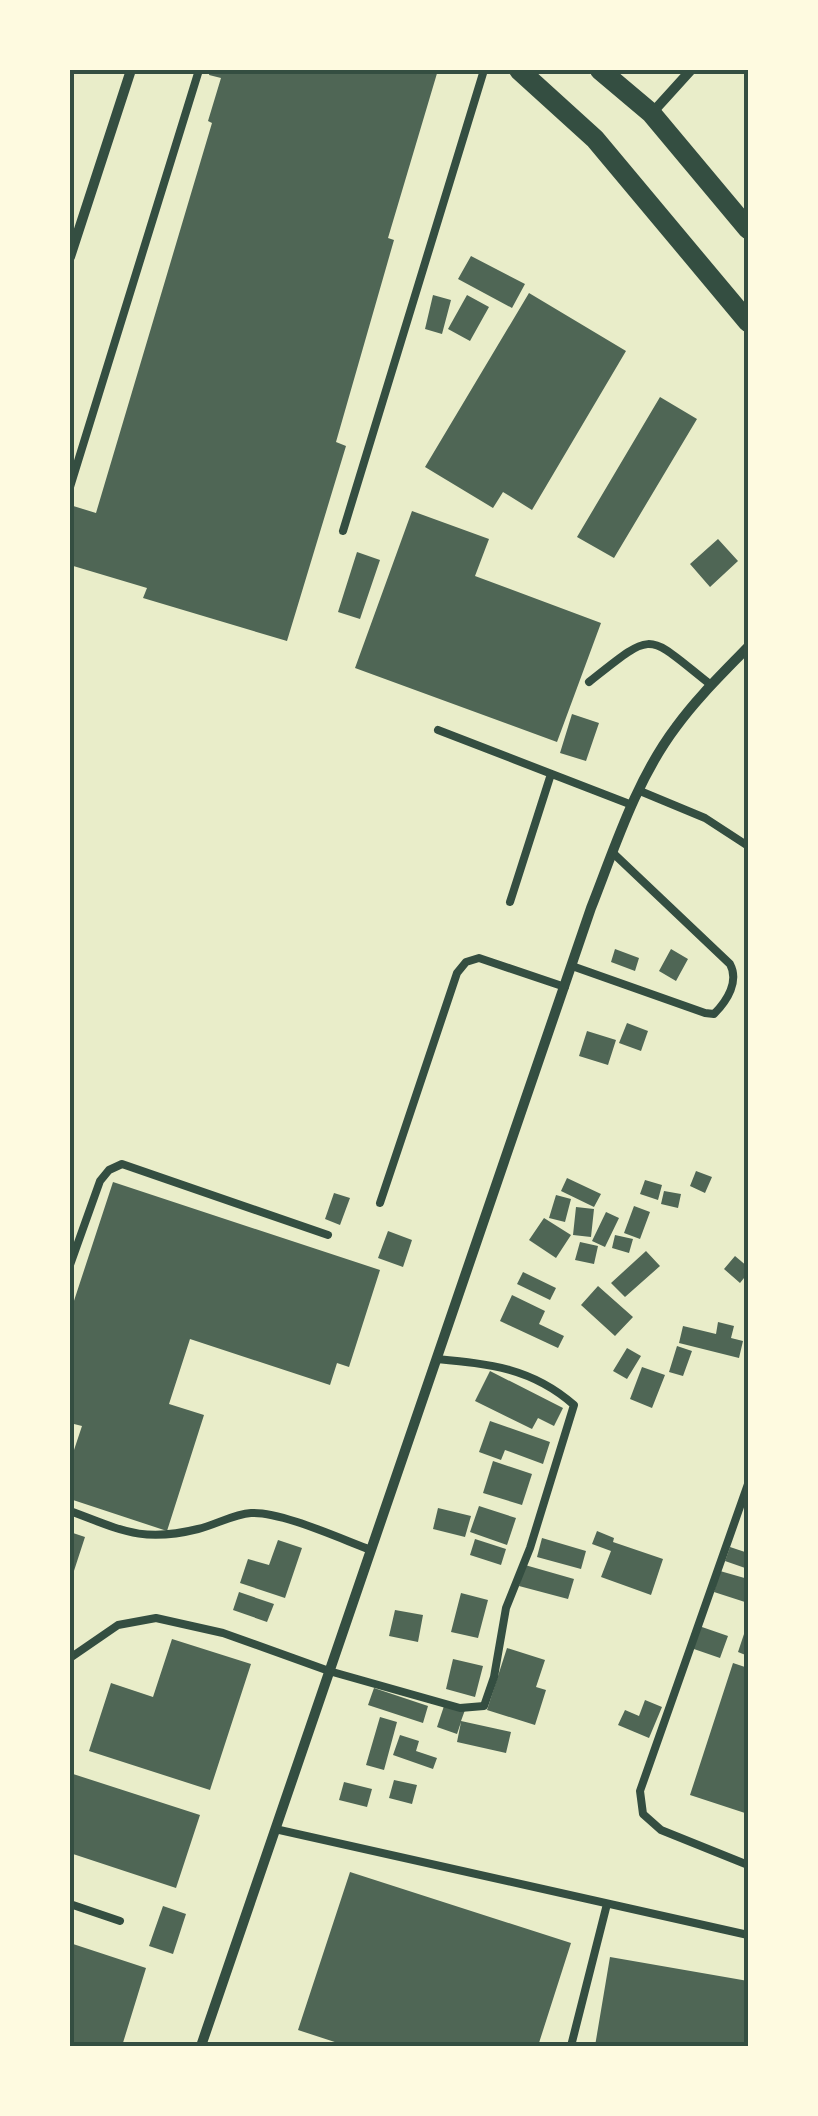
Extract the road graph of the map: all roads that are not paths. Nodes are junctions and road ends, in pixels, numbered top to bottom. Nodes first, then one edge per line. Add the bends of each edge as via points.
1 (130, 70) edge
2 (199, 70) edge
3 (484, 70) edge
4 (520, 70) edge
5 (600, 70) edge
6 (691, 70) edge
7 (651, 114) junction
8 (748, 230) edge
9 (70, 256) edge
10 (748, 322) edge
11 (70, 487) edge
12 (343, 531) dead end
13 (748, 647) edge
14 (589, 682) dead end
15 (711, 684) junction
16 (438, 730) dead end
17 (551, 774) junction
18 (640, 792) junction
19 (632, 804) junction
20 (748, 846) edge
21 (613, 853) junction
22 (510, 902) dead end
23 (572, 966) junction
24 (565, 987) junction
25 (380, 1203) dead end
26 (328, 1234) dead end
27 (70, 1265) edge
28 (437, 1359) junction
29 (748, 1484) edge
30 (70, 1510) edge
31 (370, 1550) junction
32 (70, 1658) edge
33 (329, 1671) junction
34 (275, 1829) junction
35 (748, 1865) edge
36 (70, 1904) edge
37 (608, 1904) junction
38 (120, 1921) dead end
39 (748, 1935) edge
40 (202, 2046) edge
41 (571, 2046) edge

1 - 9 street
2 - 11 lane
3 - 12 lane
4 - 10 main road via 595,139
5 - 7 main road
6 - 7 street
7 - 8 main road
13 - 15 street
14 - 15 lane via 648,642
15 - 18 street via 674,730
16 - 17 lane
17 - 19 lane
17 - 22 lane
18 - 19 street
18 - 20 lane via 705,818
19 - 21 street
21 - 23 street
21 - 23 lane via 730,964 734,984 720,1008 705,1014
23 - 24 street
24 - 25 lane via 478,958 466,962 456,974
24 - 28 street
26 - 27 lane via 122,1164 100,1181
28 - 31 street
28 - 33 lane via 501,1365 556,1389 574,1405 506,1608 490,1692 484,1706 460,1708
29 - 35 lane via 640,1791 643,1814 661,1830
30 - 31 lane via 156,1538 249,1513 272,1515
31 - 33 street
32 - 33 lane via 118,1626 156,1618 224,1632
33 - 34 street
34 - 37 lane
34 - 40 street
36 - 38 lane
37 - 39 lane
37 - 41 lane

